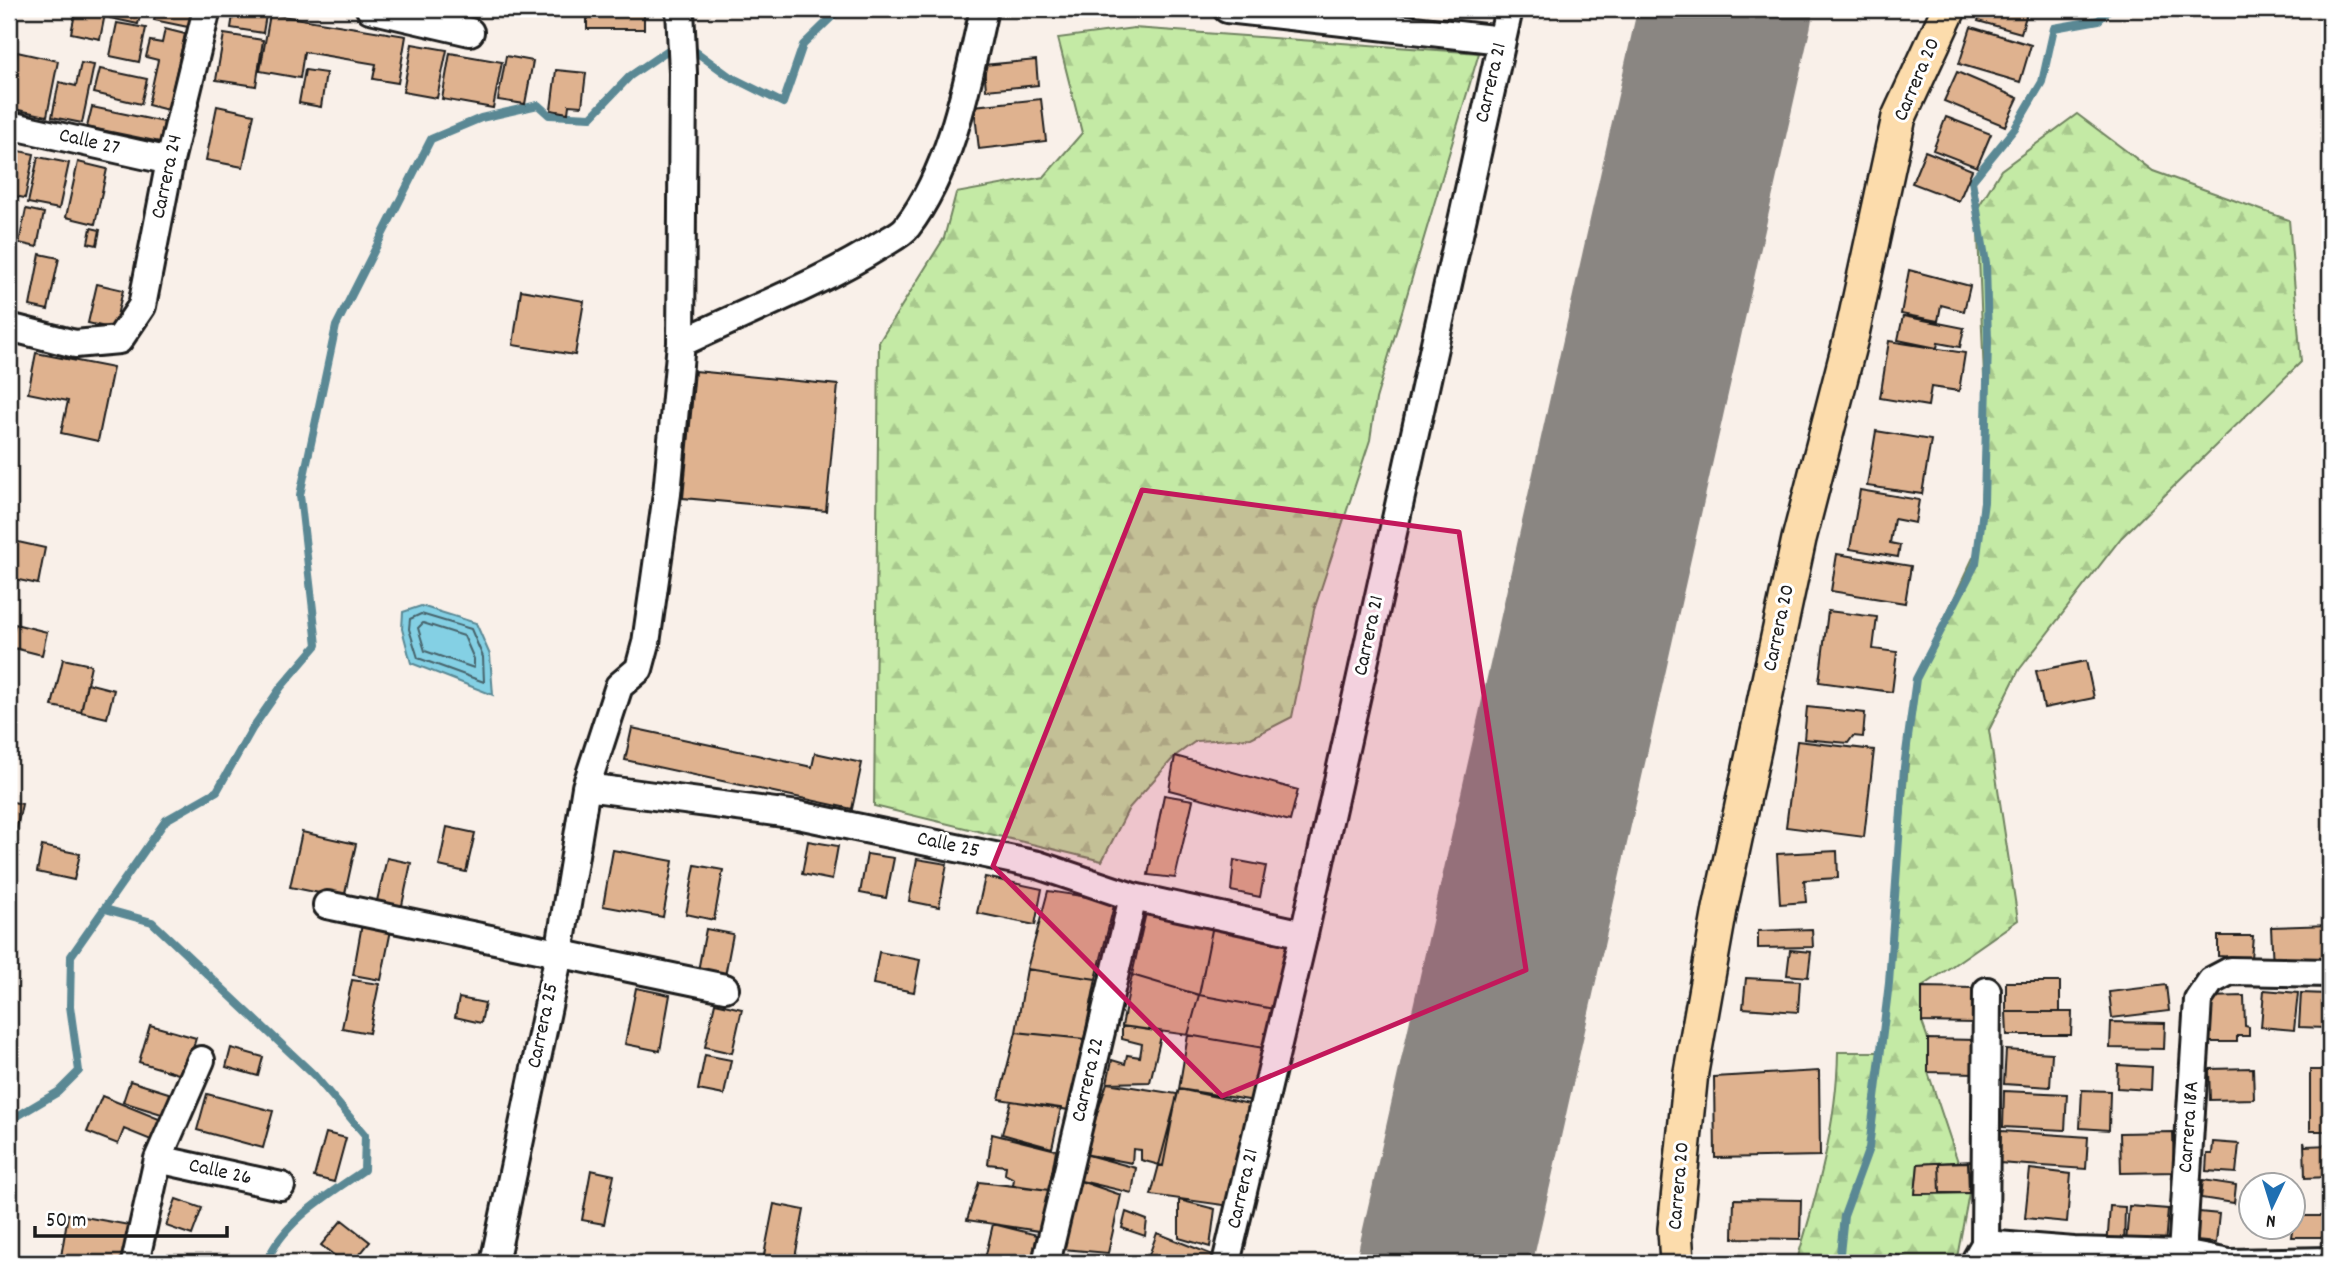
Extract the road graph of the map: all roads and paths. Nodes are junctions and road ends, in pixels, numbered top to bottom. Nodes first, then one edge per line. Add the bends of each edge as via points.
1 (207, 9) edge
2 (370, 9) edge
3 (680, 9) edge
4 (985, 9) edge
5 (1227, 9) edge
6 (1509, 9) edge
7 (1949, 9) edge
8 (1267, 10) edge
9 (470, 32) dead end
10 (1502, 40) junction
11 (9, 125) edge
12 (170, 162) junction
13 (9, 327) edge
14 (681, 343) junction
15 (586, 787) junction
16 (1133, 897) junction
17 (327, 905) dead end
18 (1304, 934) junction
19 (559, 954) junction
20 (2330, 973) edge
21 (725, 988) dead end
22 (1987, 991) dead end
23 (201, 1060) dead end
24 (158, 1159) junction
25 (281, 1186) dead end
26 (1980, 1254) edge
27 (2182, 1254) junction
28 (2330, 1261) edge
29 (135, 1263) edge
30 (494, 1263) edge
31 (1046, 1263) edge
32 (1227, 1263) edge
33 (1677, 1263) edge

1 - 12 street, Carrera 24
2 - 9 street
3 - 14 street, Carrera 25
4 - 14 street via 969,84 941,170 906,229 858,259
5 - 8 street
6 - 10 street, Carrera 21
7 - 33 main road, Carrera 20 via 1899,117 1852,334 1799,539 1720,909 1691,1072 1675,1229
8 - 10 street
10 - 18 street, Carrera 21
11 - 12 street, Calle 27
12 - 13 street, Carrera 24 via 142,306 119,340 75,344
14 - 15 street, Carrera 25 via 667,494 646,643 639,669 619,687
15 - 16 street, Calle 25 via 798,815 1038,865
15 - 19 street, Carrera 25
16 - 18 street, Calle 25
16 - 31 street, Carrera 22
17 - 19 street
18 - 32 street, Carrera 21
19 - 21 street
19 - 30 street, Carrera 25
20 - 27 street, Carrera 18A via 2230,971 2211,981 2198,1000
22 - 26 street
23 - 24 street
24 - 25 street, Calle 26
24 - 29 street
26 - 27 street
27 - 28 street via 2230,1263

